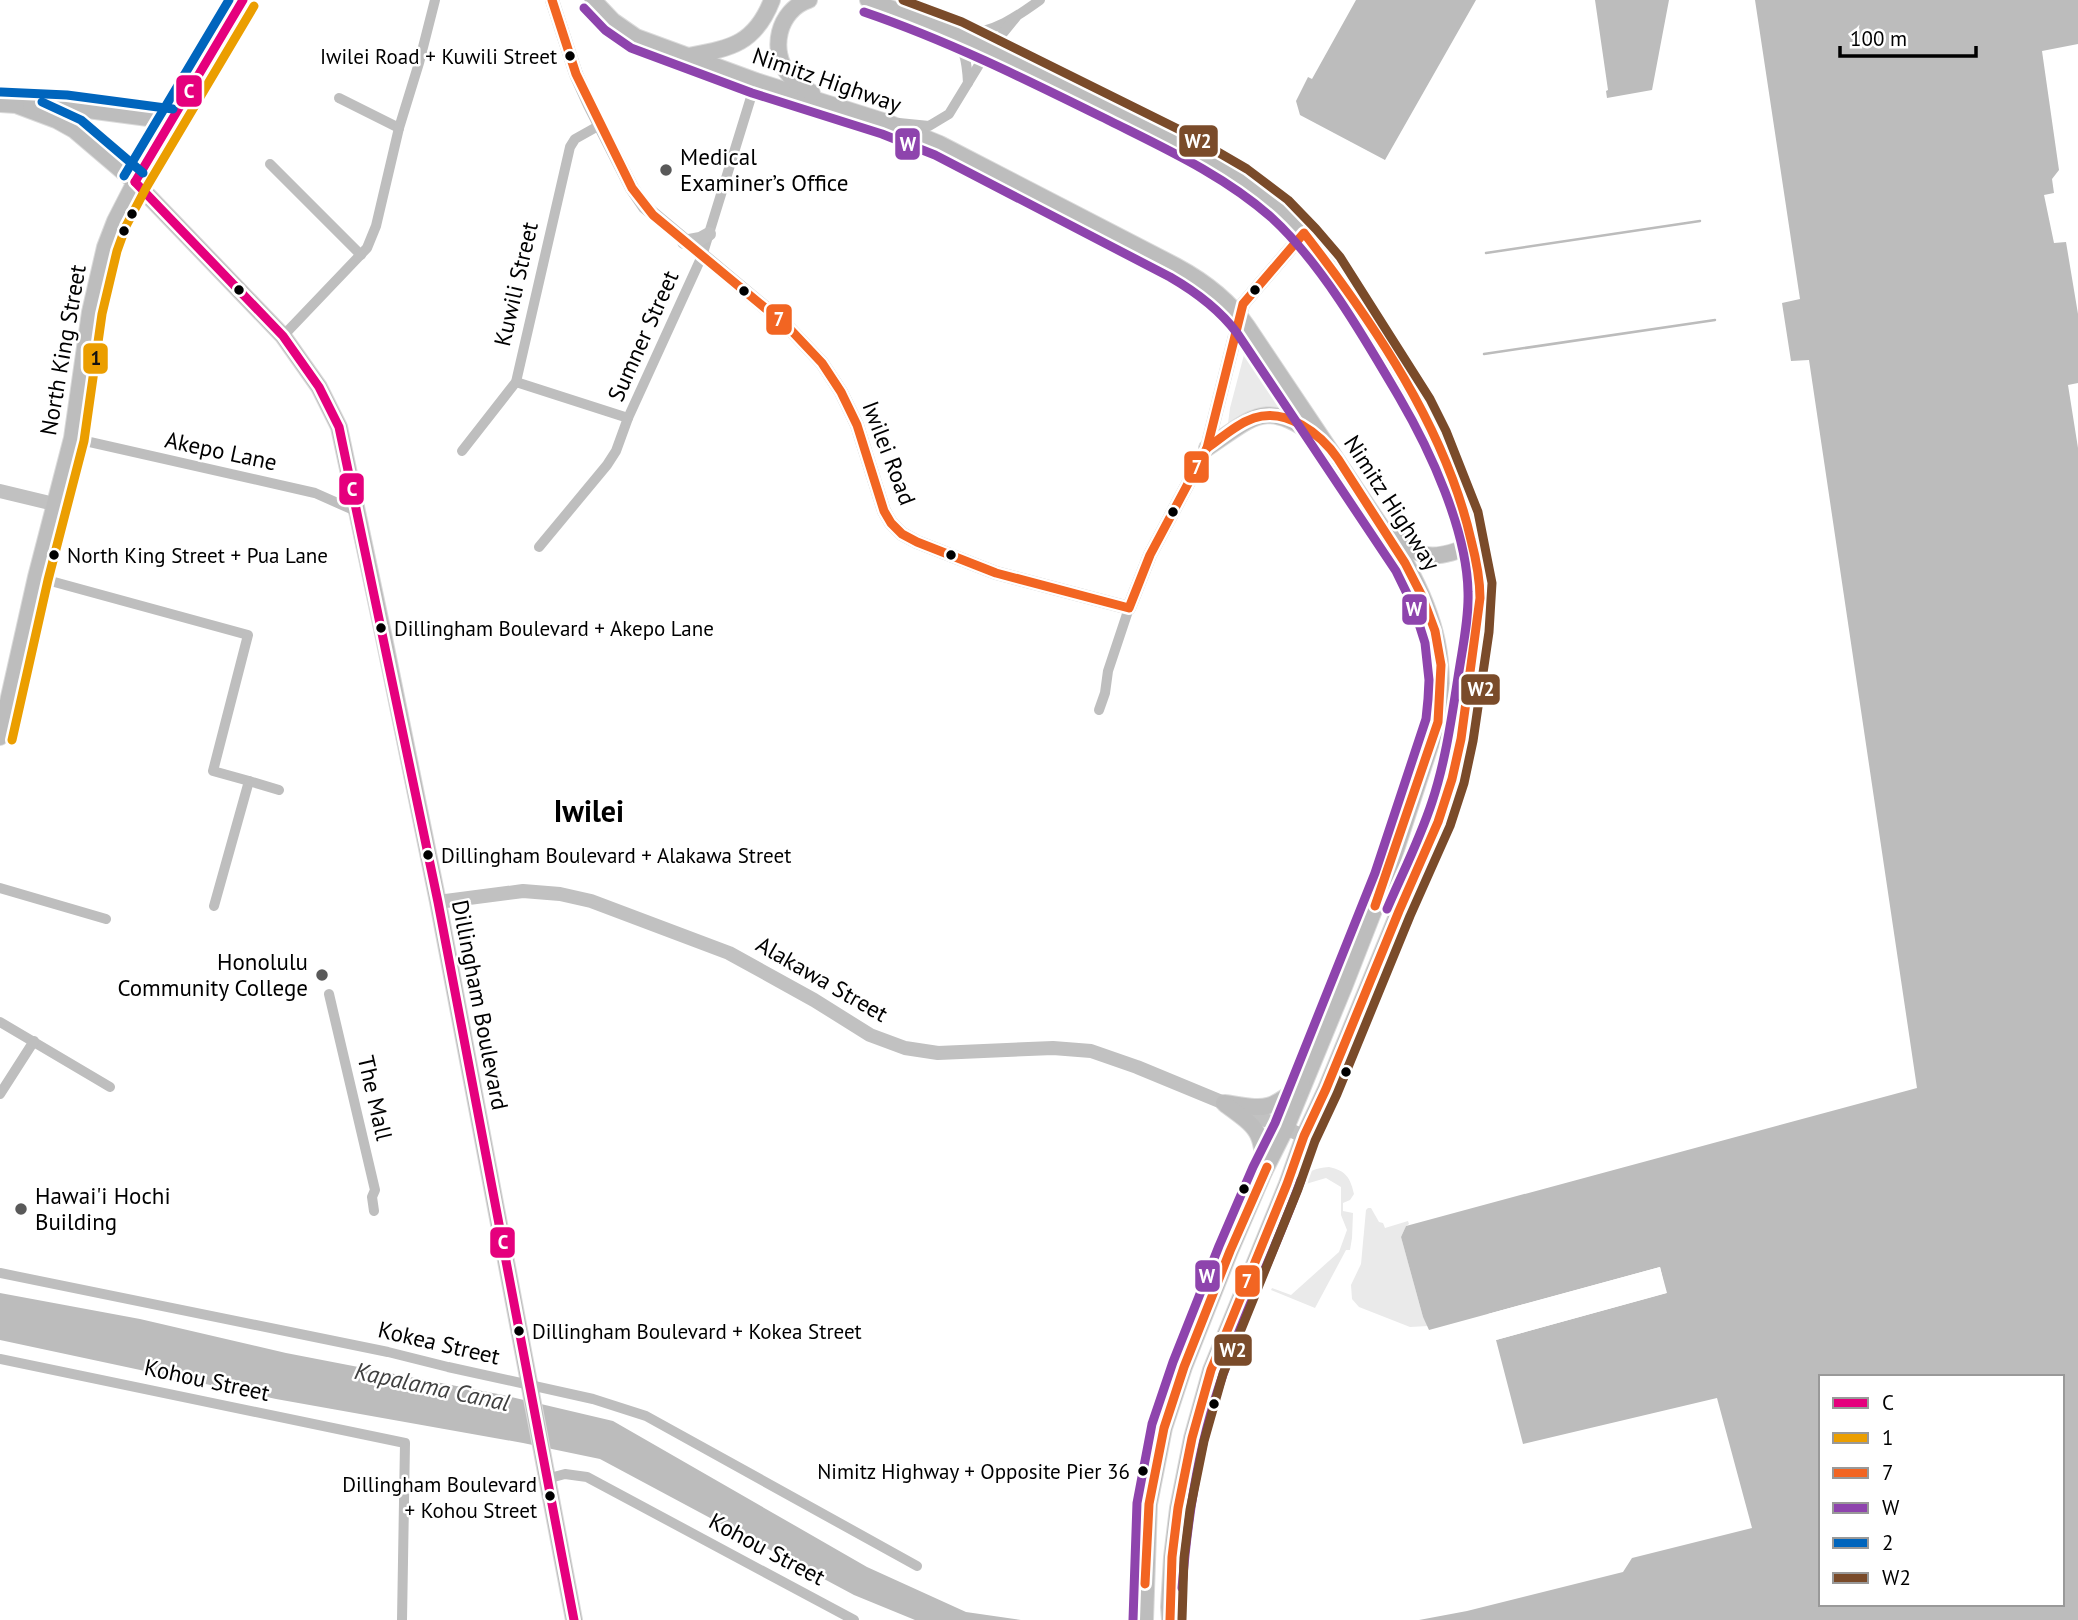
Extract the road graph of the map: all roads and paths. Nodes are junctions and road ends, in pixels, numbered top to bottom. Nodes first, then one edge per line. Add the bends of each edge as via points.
1 (243, 0) edge
2 (435, 0) edge
3 (552, 0) edge
4 (593, 0) edge
5 (772, 0) edge
6 (868, 0) edge
7 (1040, 0) edge
8 (796, 3) edge
9 (1016, 17) junction
10 (937, 26) junction
11 (957, 33) junction
12 (992, 48) junction
13 (686, 56) junction
14 (757, 81) junction
15 (968, 83) junction
16 (338, 98) dead end
17 (827, 103) junction
18 (8, 104) edge
19 (171, 121) junction
20 (886, 122) junction
21 (600, 125) junction
22 (399, 128) junction
23 (270, 164) dead end
24 (135, 182) junction
25 (1304, 233) junction
26 (709, 234) junction
27 (684, 242) junction
28 (362, 255) junction
29 (702, 256) junction
30 (1239, 315) junction
31 (283, 336) junction
32 (516, 382) junction
33 (628, 418) junction
34 (72, 438) junction
35 (1327, 444) junction
36 (1208, 448) junction
37 (462, 451) dead end
38 (0, 491) edge
39 (54, 504) junction
40 (358, 512) junction
41 (1377, 520) junction
42 (1473, 545) junction
43 (539, 547) dead end
44 (36, 577) junction
45 (1129, 608) junction
46 (1099, 710) dead end
47 (0, 737) edge
48 (249, 781) junction
49 (279, 790) dead end
50 (0, 888) edge
51 (438, 902) junction
52 (215, 906) dead end
53 (106, 919) dead end
54 (329, 994) dead end
55 (0, 1022) edge
56 (34, 1041) junction
57 (1304, 1083) junction
58 (110, 1087) dead end
59 (0, 1094) edge
60 (1224, 1103) junction
61 (1286, 1128) junction
62 (1304, 1136) junction
63 (1264, 1172) junction
64 (374, 1212) dead end
65 (0, 1273) edge
66 (0, 1359) edge
67 (528, 1384) junction
68 (546, 1479) junction
69 (917, 1566) dead end
70 (1170, 1613) edge
71 (1144, 1616) edge
72 (402, 1620) edge
73 (574, 1620) edge
74 (854, 1620) edge

1 - 19 main road, North King Street
2 - 22 street
3 - 21 street, Iwilei Road via 576,74
4 - 13 main road, Nimitz Highway via 630,34
5 - 13 main road via 762,22 744,40 726,49
6 - 10 main road, Nimitz Highway
7 - 9 street
8 - 17 main road via 779,31 782,63 799,84
9 - 11 street via 981,32
9 - 12 street
10 - 11 main road, Nimitz Highway
10 - 15 street via 962,47
11 - 12 main road, Nimitz Highway
12 - 15 street
12 - 25 main road, Nimitz Highway via 1205,158 1263,195
13 - 14 main road, Nimitz Highway
14 - 17 main road, Nimitz Highway
14 - 26 street, Sumner Street
15 - 20 street via 949,114 936,123 921,127
16 - 22 street
17 - 20 main road, Nimitz Highway
18 - 19 main road
18 - 24 main road, Dillingham Boulevard via 75,130
19 - 24 main road, North King Street
20 - 30 main road, Nimitz Highway via 977,162 1184,270
21 - 27 street, Iwilei Road via 638,198
21 - 32 street, Kuwili Street via 570,147
22 - 28 street via 376,226
23 - 28 street
24 - 31 main road, Dillingham Boulevard
24 - 34 main road, North King Street via 98,271
25 - 30 street via 1243,304
25 - 42 main road, Nimitz Highway via 1340,279 1419,405 1455,485
26 - 27 street
26 - 29 street, Sumner Street
27 - 29 street, Iwilei Road
28 - 31 street
29 - 33 street, Sumner Street
29 - 45 street, Iwilei Road via 788,327 827,370 857,425 884,511 902,534 996,573
30 - 35 main road, Nimitz Highway
30 - 36 street
31 - 40 main road, Dillingham Boulevard via 319,387 339,427
32 - 33 street
32 - 37 street, Kuwili Street
33 - 43 street, Sumner Street via 610,460
34 - 39 main road, North King Street
34 - 40 street, Akepo Lane via 315,493
35 - 36 main road via 1298,423 1267,415 1242,423
35 - 41 main road, Nimitz Highway
36 - 45 street via 1150,555
38 - 39 street
39 - 44 main road, North King Street
40 - 51 main road, Dillingham Boulevard
41 - 42 main road via 1406,547 1425,556 1450,554
41 - 57 main road, Nimitz Highway via 1427,605 1438,643 1440,711 1387,877
42 - 62 main road, Nimitz Highway via 1480,598 1452,779 1438,822
44 - 47 main road, North King Street
44 - 48 street via 248,635 213,771
45 - 46 street
48 - 49 street
48 - 52 street
50 - 53 street
51 - 60 street, Alakawa Street via 523,891 583,899 729,953 870,1035 905,1048 938,1053 1090,1051
51 - 67 main road, Dillingham Boulevard
54 - 64 street, The Mall via 375,1190
55 - 56 street
56 - 58 street
56 - 59 street
57 - 60 main road via 1278,1103 1263,1108
57 - 61 main road, Nimitz Highway
60 - 61 street, Alakawa Street
60 - 63 main road via 1257,1130
61 - 62 street, Alakawa Street
61 - 63 main road, Nimitz Highway
62 - 70 main road, Nimitz Highway via 1211,1370 1178,1508
63 - 71 main road, Nimitz Highway via 1209,1302 1164,1428 1149,1504
65 - 67 street, Kokea Street
66 - 72 street, Kohou Street via 405,1443
67 - 68 main road, Dillingham Boulevard
67 - 69 street, Kokea Street via 646,1416
68 - 73 main road, Dillingham Boulevard
68 - 74 street, Kohou Street via 565,1474 587,1477

